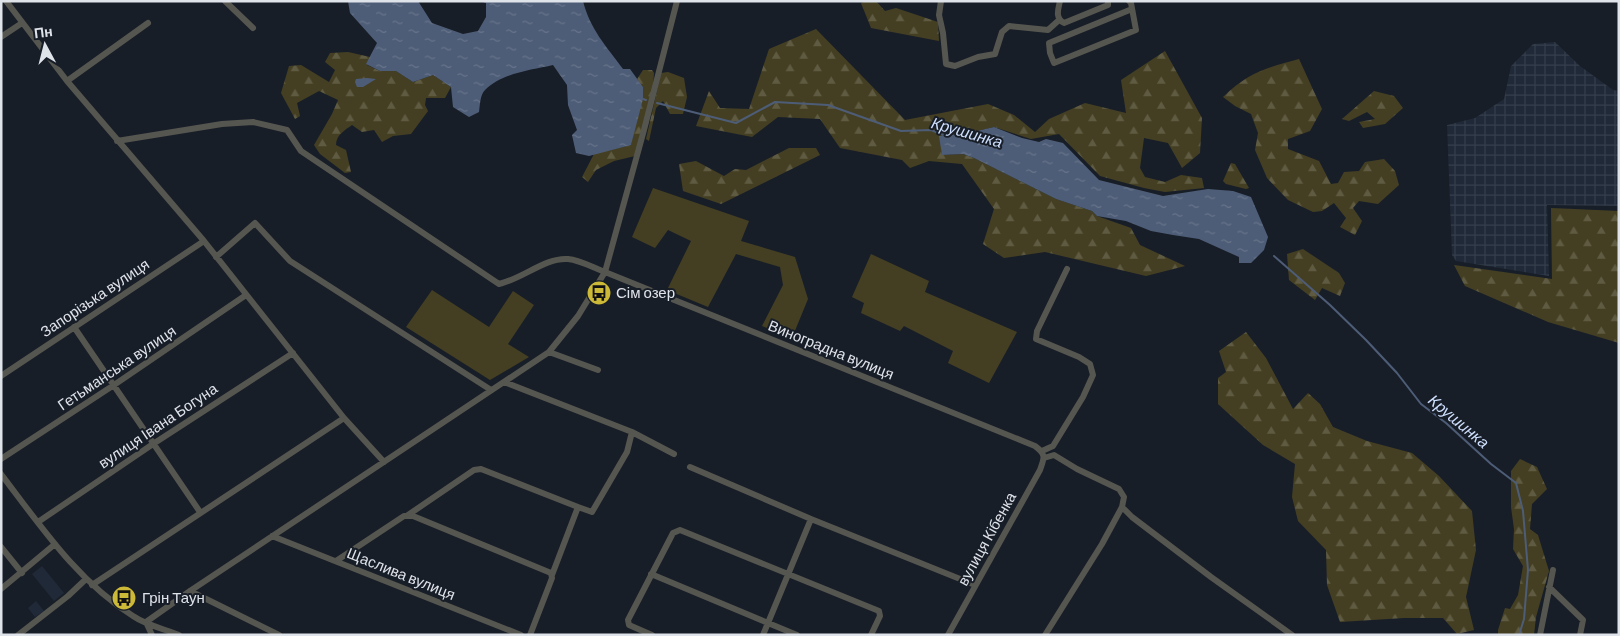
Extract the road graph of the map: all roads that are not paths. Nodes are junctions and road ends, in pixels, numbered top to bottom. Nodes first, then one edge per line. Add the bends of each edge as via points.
1 (6, 1) edge
2 (225, 1) edge
3 (677, 1) edge
4 (941, 1) edge
5 (1060, 1) edge
6 (1108, 1) edge
7 (1129, 1) edge
8 (1132, 10) junction
9 (1059, 20) junction
10 (22, 23) junction
11 (148, 23) dead end
12 (253, 28) dead end
13 (1048, 30) junction
14 (1, 37) edge
15 (1049, 43) junction
16 (67, 81) junction
17 (117, 141) junction
18 (204, 241) junction
19 (216, 257) junction
20 (1066, 269) dead end
21 (605, 272) junction
22 (246, 295) junction
23 (74, 327) junction
24 (549, 352) junction
25 (293, 353) junction
26 (598, 370) dead end
27 (1, 376) edge
28 (504, 382) junction
29 (114, 386) junction
30 (491, 390) junction
31 (344, 418) junction
32 (632, 432) junction
33 (153, 444) junction
34 (674, 454) dead end
35 (1043, 454) junction
36 (1, 459) edge
37 (384, 462) junction
38 (690, 467) dead end
39 (1, 474) edge
40 (578, 507) junction
41 (1122, 507) junction
42 (200, 512) junction
43 (408, 515) junction
44 (811, 519) junction
45 (38, 522) junction
46 (272, 536) junction
47 (55, 544) junction
48 (1, 547) edge
49 (336, 561) junction
50 (1553, 570) dead end
51 (22, 573) junction
52 (651, 574) junction
53 (552, 575) junction
54 (788, 575) junction
55 (86, 579) junction
56 (92, 585) junction
57 (975, 585) junction
58 (1550, 588) junction
59 (1, 589) edge
60 (190, 591) junction
61 (146, 622) junction
62 (768, 623) junction
63 (18, 635) edge
64 (152, 635) edge
65 (179, 635) edge
66 (279, 635) edge
67 (521, 635) edge
68 (530, 635) edge
69 (652, 635) edge
70 (763, 635) edge
71 (797, 635) edge
72 (871, 635) edge
73 (948, 635) edge
74 (1045, 635) edge
75 (1292, 635) edge
76 (1540, 635) edge
77 (1580, 635) edge

1 - 10 street
2 - 12 street
3 - 21 street
4 - 13 street via 946,64 955,66 995,54 1002,32 1009,26
5 - 9 street
6 - 9 street via 1108,5 1064,23
7 - 8 street
8 - 15 street
8 - 15 street via 1136,30 1054,63
9 - 13 street
10 - 14 street
10 - 16 street
11 - 16 street
13 - 15 street
16 - 17 street
17 - 18 street
17 - 21 street, Виноградна вулиця via 222,124 253,122 287,130 300,151 499,284 512,282 554,259 570,259
18 - 19 street
18 - 23 street, Запорізька вулиця
19 - 22 street
19 - 30 street via 255,223 290,261
20 - 35 street via 1036,331 1036,339 1079,357 1090,364 1093,375 1053,446
21 - 24 street via 578,316
21 - 35 street, Виноградна вулиця via 1035,446
22 - 25 street
22 - 29 street, Гетьманська вулиця
23 - 27 street, Запорізька вулиця
23 - 29 street
24 - 26 street
24 - 28 street
25 - 31 street
25 - 33 street, вулиця Івана Богуна
28 - 30 street
28 - 32 street
29 - 33 street
29 - 36 street, Гетьманська вулиця
30 - 37 street
31 - 37 street
31 - 42 street
32 - 34 street
32 - 40 street via 627,452 592,512
33 - 42 street
33 - 45 street, вулиця Івана Богуна
35 - 41 street, Виноградна вулиця via 1054,455 1119,489 1124,497
35 - 57 street, вулиця Кібенка via 1040,470
37 - 46 street
38 - 44 street
39 - 45 street
40 - 43 street via 481,469 474,470
40 - 53 street
41 - 74 street
41 - 75 street
42 - 56 street
43 - 49 street
43 - 53 street
44 - 54 street
44 - 57 street
45 - 47 street
46 - 49 street, Щаслива вулиця
46 - 60 street
47 - 51 street
47 - 55 street
48 - 51 street
49 - 67 street, Щаслива вулиця
50 - 58 street
51 - 59 street
52 - 54 street via 673,533 680,530
52 - 62 street
52 - 69 street via 628,622
53 - 68 street
54 - 62 street
54 - 72 street via 879,612
55 - 56 street
55 - 63 street
56 - 61 street via 113,603
57 - 73 street, вулиця Кібенка
58 - 76 street
58 - 77 street via 1582,620
60 - 61 street
60 - 66 street
61 - 64 street
61 - 65 street
62 - 70 street
62 - 71 street

